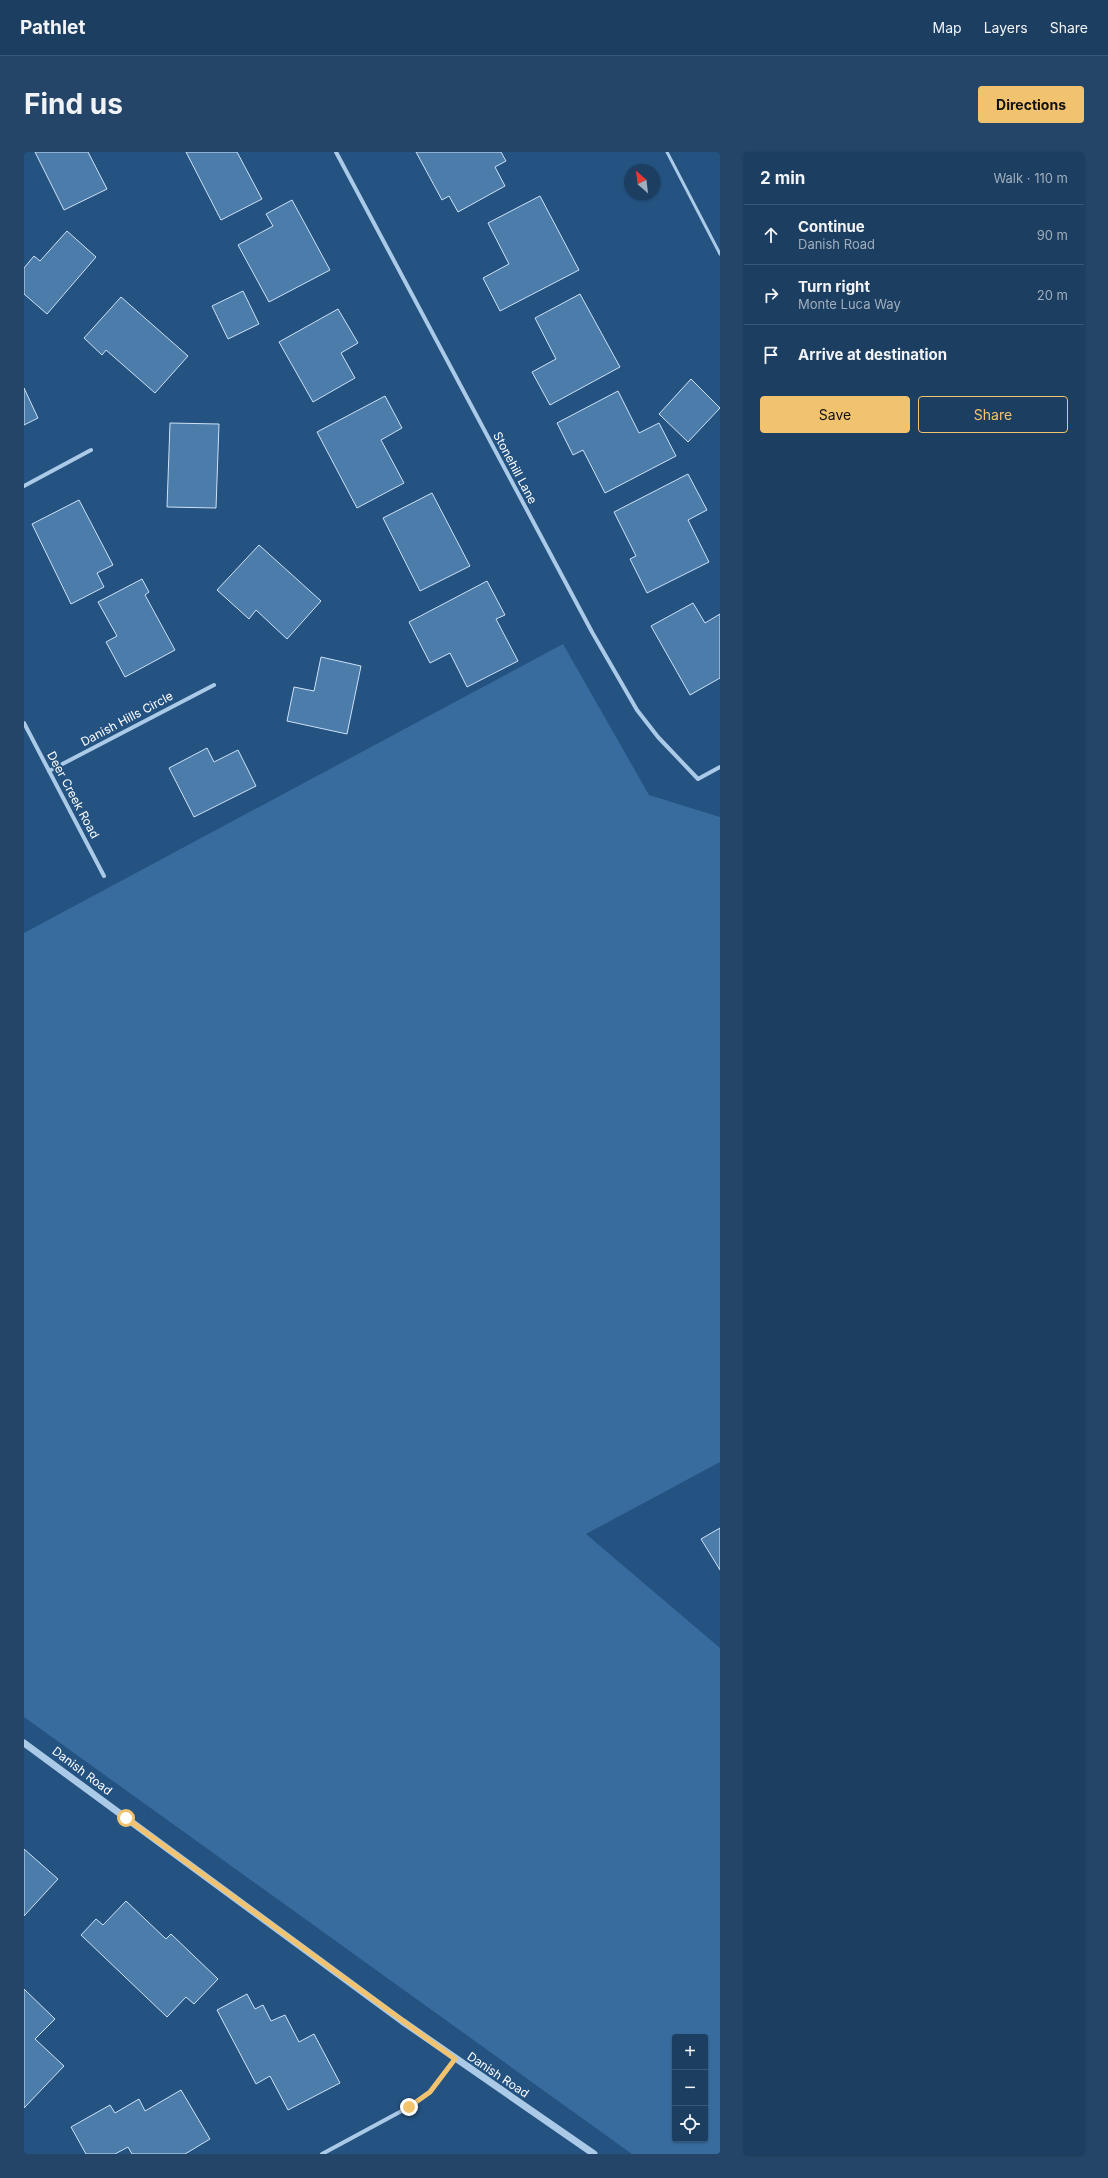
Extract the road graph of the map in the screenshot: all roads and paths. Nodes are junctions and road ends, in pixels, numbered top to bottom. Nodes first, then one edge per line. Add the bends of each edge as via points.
1 (336, 152) edge
2 (667, 152) edge
3 (720, 254) edge
4 (92, 450) dead end
5 (24, 486) edge
6 (214, 685) dead end
7 (24, 723) edge
8 (720, 767) edge
9 (49, 771) junction
10 (104, 876) dead end
11 (24, 1743) edge
12 (455, 2059) junction
13 (322, 2154) edge
14 (594, 2154) edge

1 - 8 street, Stonehill Lane via 637,710 658,737 698,779
2 - 3 lane
4 - 5 street
6 - 9 street, Danish Hills Circle
7 - 9 street, Deer Creek Road
9 - 10 street, Deer Creek Road
11 - 12 street, Danish Road
12 - 13 street via 430,2092 414,2104
12 - 14 street, Danish Road

